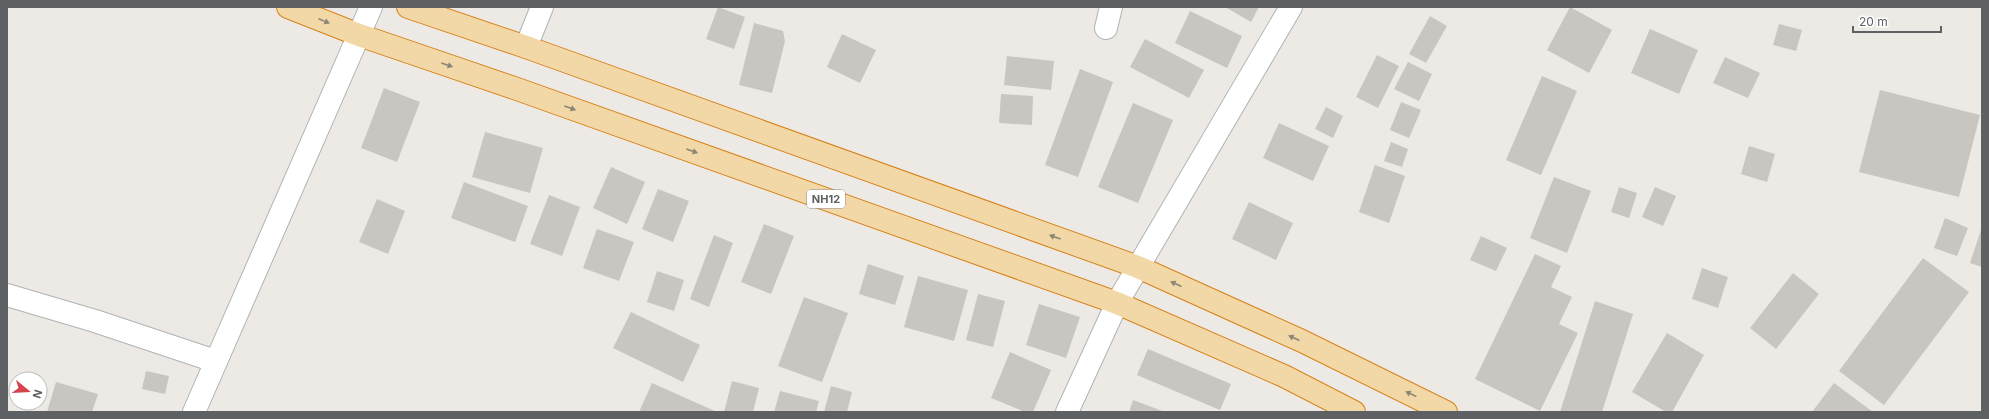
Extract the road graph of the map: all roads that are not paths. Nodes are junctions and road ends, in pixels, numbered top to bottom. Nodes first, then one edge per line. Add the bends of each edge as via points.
1 (288, 7) edge
2 (371, 7) edge
3 (408, 7) edge
4 (542, 7) edge
5 (1111, 7) edge
6 (1291, 7) edge
7 (1106, 28) dead end
8 (359, 35) junction
9 (526, 47) junction
10 (1138, 266) junction
11 (7, 295) edge
12 (1117, 303) junction
13 (216, 361) junction
14 (194, 412) edge
15 (1067, 412) edge
16 (1354, 412) edge
17 (1446, 412) edge

1 -> 8 highway, NH12
2 - 8 street
3 - 9 highway
4 - 9 street
5 - 7 street
6 - 10 street
8 -> 12 highway, NH12
8 - 13 street
10 -> 9 highway
10 - 12 street
17 -> 10 highway via 1302,341
11 - 13 street via 95,320
12 - 15 street
12 - 16 highway, NH12 via 1284,376
13 - 14 street

